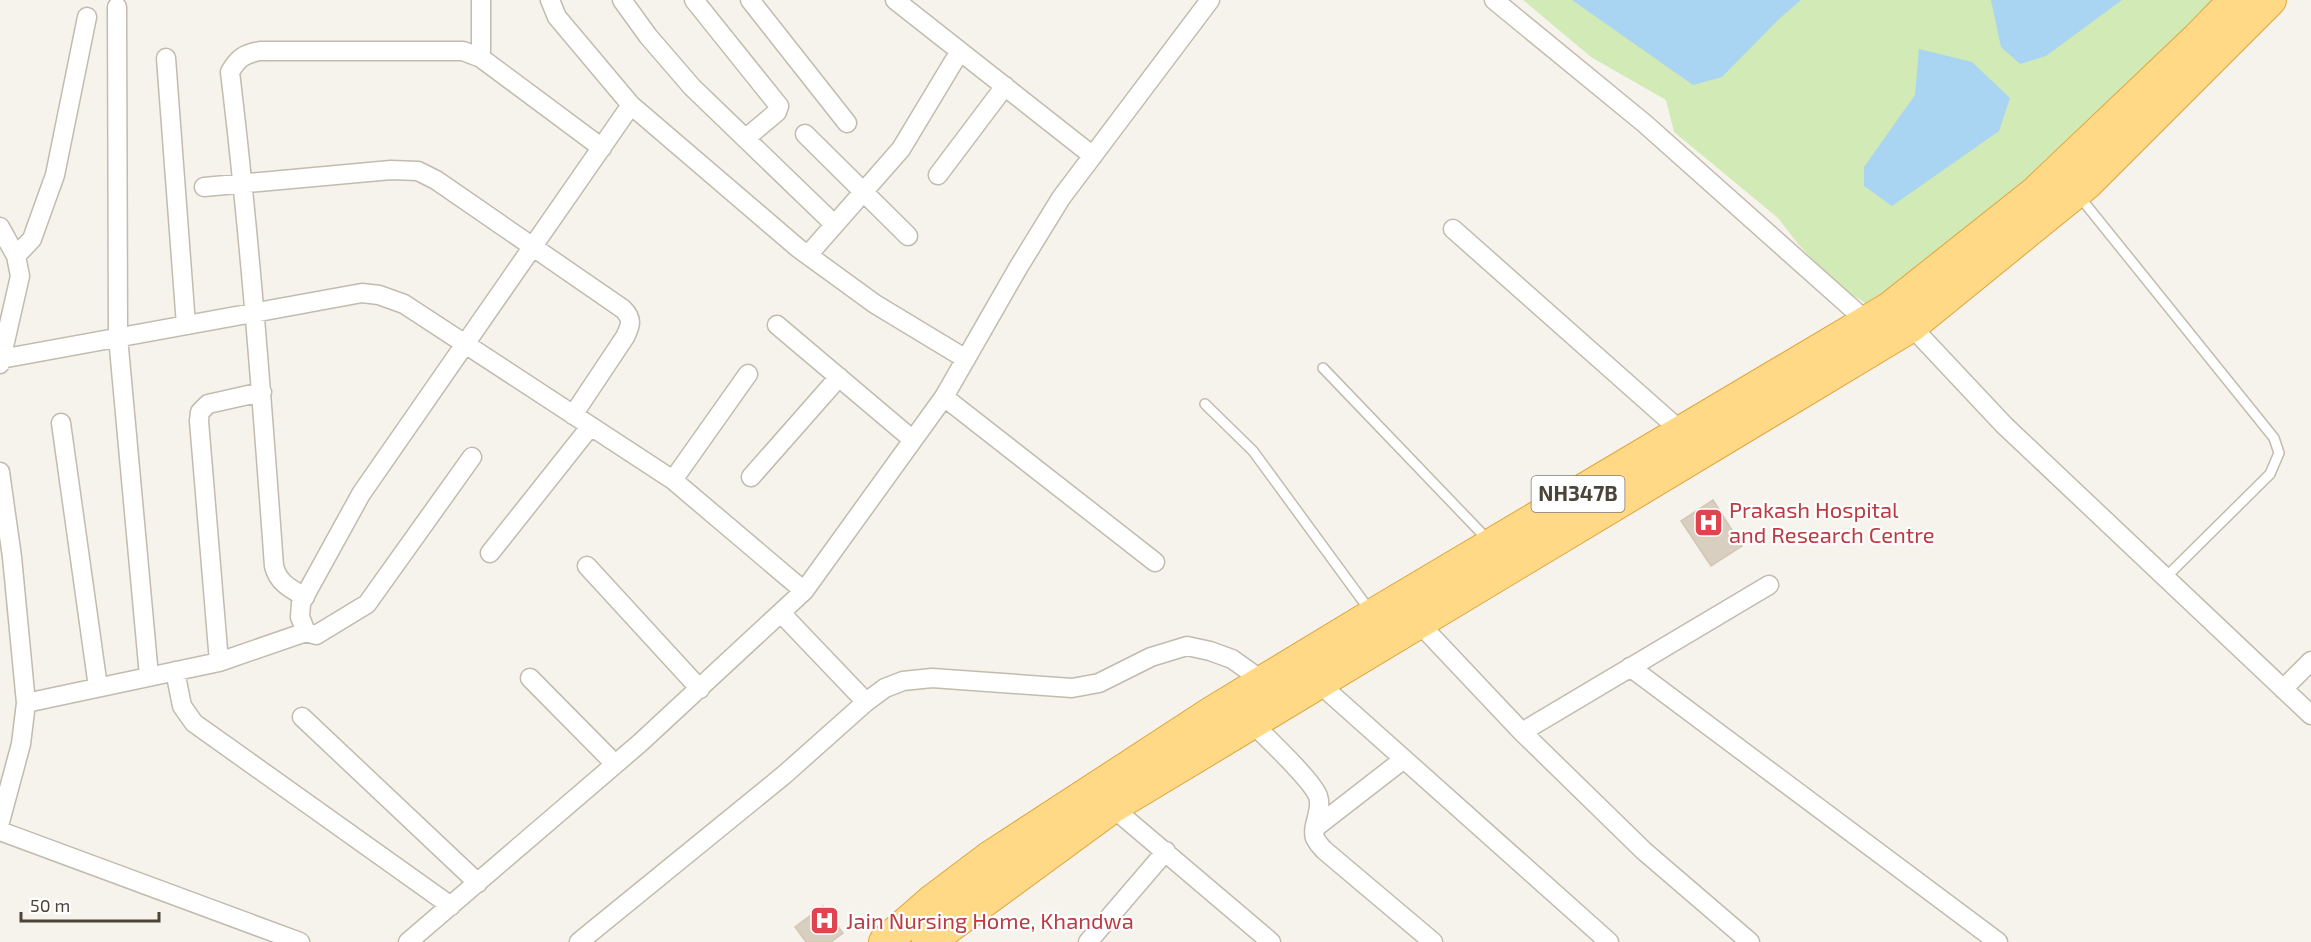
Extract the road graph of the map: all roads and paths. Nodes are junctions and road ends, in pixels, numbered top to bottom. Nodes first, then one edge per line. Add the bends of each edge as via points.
1 (481, 0) edge
2 (550, 0) edge
3 (622, 0) edge
4 (694, 0) edge
5 (750, 0) edge
6 (895, 0) edge
7 (1210, 0) edge
8 (1494, 0) edge
9 (2235, 0) edge
10 (2270, 0) edge
11 (117, 7) dead end
12 (87, 17) dead end
13 (960, 51) junction
14 (166, 58) dead end
15 (481, 58) junction
16 (1005, 87) junction
17 (631, 105) junction
18 (847, 123) dead end
19 (805, 134) dead end
20 (746, 138) junction
21 (602, 148) junction
22 (1093, 156) junction
23 (938, 175) dead end
24 (2068, 181) junction
25 (244, 183) junction
26 (204, 187) dead end
27 (863, 193) junction
28 (834, 224) junction
29 (0, 227) edge
30 (1453, 229) dead end
31 (908, 236) dead end
32 (533, 247) junction
33 (808, 255) junction
34 (16, 256) junction
35 (256, 312) junction
36 (186, 325) junction
37 (777, 325) dead end
38 (1888, 329) junction
39 (118, 337) junction
40 (465, 345) junction
41 (966, 359) junction
42 (1, 361) edge
43 (1323, 368) dead end
44 (748, 374) dead end
45 (839, 377) junction
46 (262, 392) junction
47 (944, 397) junction
48 (1205, 404) dead end
49 (573, 415) junction
50 (61, 423) dead end
51 (590, 427) junction
52 (1682, 432) junction
53 (913, 440) junction
54 (472, 457) dead end
55 (0, 472) edge
56 (752, 477) dead end
57 (673, 480) junction
58 (5, 546) edge
59 (490, 553) dead end
60 (1502, 555) junction
61 (1155, 562) dead end
62 (587, 566) dead end
63 (2165, 578) junction
64 (1769, 585) dead end
65 (804, 591) junction
66 (305, 597) junction
67 (781, 614) junction
68 (1418, 622) junction
69 (1382, 626) junction
70 (306, 632) junction
71 (2311, 661) edge
72 (219, 662) junction
73 (1630, 667) junction
74 (175, 671) junction
75 (1306, 672) junction
76 (149, 676) junction
77 (530, 678) dead end
78 (1263, 681) junction
79 (98, 687) junction
80 (700, 689) junction
81 (2283, 689) junction
82 (866, 702) junction
83 (26, 703) junction
84 (2311, 715) edge
85 (302, 717) dead end
86 (1251, 722) junction
87 (1522, 732) junction
88 (1404, 759) junction
89 (615, 764) junction
90 (1103, 799) junction
91 (0, 822) edge
92 (1315, 828) junction
93 (0, 831) edge
94 (1166, 851) junction
95 (478, 883) junction
96 (451, 906) junction
97 (931, 934) edge
98 (300, 942) edge
99 (408, 942) edge
100 (579, 942) edge
101 (885, 942) edge
102 (1088, 942) edge
103 (1271, 942) edge
104 (1433, 942) edge
105 (1609, 942) edge
106 (1750, 942) edge
107 (1998, 942) edge

1 - 15 street
2 - 17 street via 557,17
3 - 20 street via 693,87
4 - 20 street via 779,106
5 - 18 street
6 - 13 street
7 - 22 street
8 - 38 street
9 - 24 highway, NH347B
10 - 24 highway, NH347B
11 - 39 street
12 - 34 street via 54,175 32,239
13 - 16 street
13 - 27 street via 901,149
14 - 36 street
15 - 21 street
15 - 25 street via 463,51 245,54 230,72
16 - 22 street
16 - 23 street
17 - 21 street
17 - 33 street
19 - 27 street
20 - 28 street
21 - 32 street
22 - 41 street via 1061,198
24 - 38 highway, NH347B
24 - 38 highway, NH347B via 2036,193 1908,294
24 - 63 lane via 2274,438 2279,453 2270,474
25 - 26 street
25 - 32 street via 418,171
25 - 35 street
27 - 28 street
27 - 31 street
28 - 33 street
29 - 34 street
30 - 52 street
32 - 40 street
32 - 49 street via 630,316 631,325 625,337
33 - 41 street via 875,304
34 - 42 street via 20,276
35 - 36 street
35 - 40 street via 362,293 379,295 404,304
35 - 46 street
36 - 39 street
37 - 45 street
38 - 52 highway, NH347B
38 - 60 highway, NH347B
38 - 63 street via 2004,425
39 - 42 street
39 - 76 street
40 - 49 street
40 - 66 street via 361,494
41 - 47 street
43 - 60 lane
44 - 57 street
45 - 53 street
45 - 56 street
46 - 66 street via 274,567 282,583
46 - 72 street via 208,404 200,412
47 - 53 street
47 - 61 street
48 - 69 lane via 1253,451
49 - 51 street
50 - 79 street
51 - 57 street
51 - 59 street
52 - 60 highway, NH347B
53 - 65 street
54 - 70 street via 367,604 316,636
55 - 58 street
57 - 65 street
58 - 83 street
60 - 68 highway, NH347B
60 - 69 highway, NH347B
62 - 80 street
63 - 81 street
64 - 73 street
65 - 67 street
66 - 70 street via 300,611
67 - 80 street
67 - 82 street
68 - 69 highway, NH347B
68 - 87 street
69 - 75 highway, NH347B
70 - 72 street
71 - 81 street
72 - 74 street
73 - 87 street
73 - 107 street
74 - 76 street
74 - 96 street via 182,706 194,723
75 - 78 highway, NH347B
75 - 86 highway, NH347B
75 - 88 street
76 - 79 street
77 - 89 street
78 - 82 street via 1232,659 1187,646 1151,657 1100,683 1072,688 932,678 903,681
78 - 90 highway, NH347B
79 - 83 street
80 - 89 street
81 - 84 street
82 - 100 street via 784,775
83 - 91 street via 21,744
85 - 95 street
86 - 90 highway, NH347B
86 - 92 street via 1318,796
87 - 106 street via 1644,851
88 - 92 street
88 - 105 street
89 - 95 street
90 - 94 street
90 - 97 highway, NH347B
92 - 104 street via 1315,839 1324,850
93 - 98 street
94 - 102 street
94 - 103 street
95 - 96 street
96 - 99 street
97 - 101 highway, NH347B

